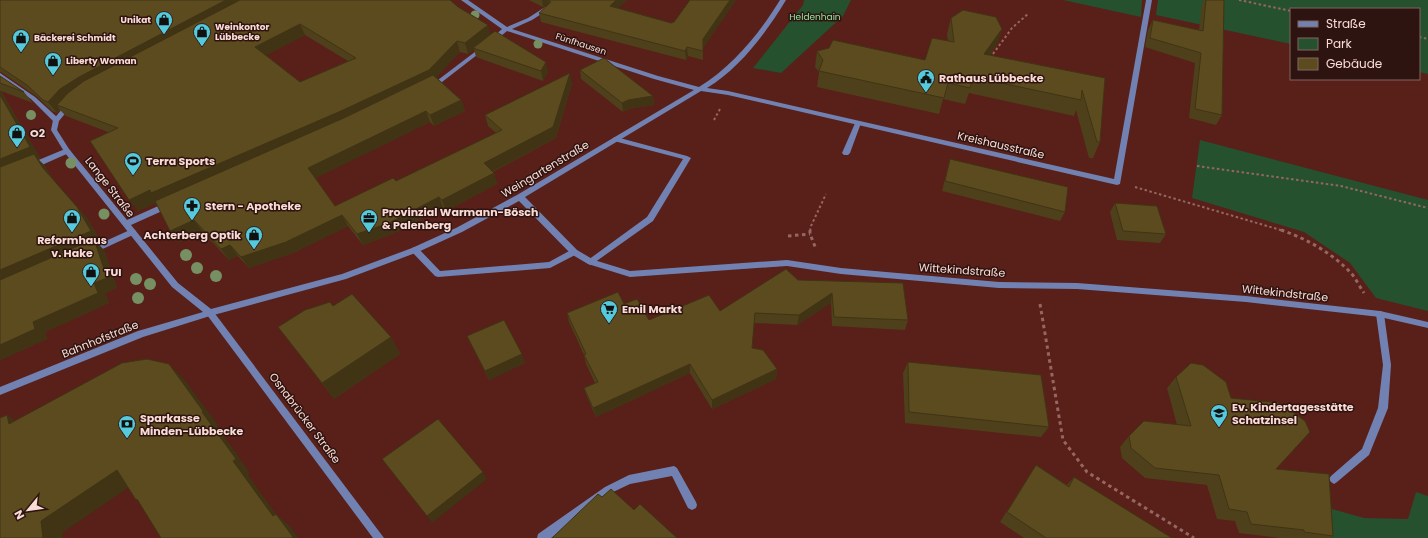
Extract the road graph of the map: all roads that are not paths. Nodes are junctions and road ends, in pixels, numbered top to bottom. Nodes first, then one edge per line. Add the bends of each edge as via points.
1 (464, 0) edge
2 (560, 0) edge
3 (783, 0) edge
4 (1149, 0) edge
5 (506, 29) junction
6 (0, 75) edge
7 (426, 87) edge
8 (700, 89) junction
9 (73, 102) edge
10 (56, 120) junction
11 (858, 123) junction
12 (616, 139) junction
13 (67, 151) junction
14 (846, 153) dead end
15 (27, 168) edge
16 (520, 197) junction
17 (172, 204) edge
18 (125, 224) junction
19 (132, 232) junction
20 (415, 250) junction
21 (574, 252) junction
22 (80, 256) edge
23 (591, 262) junction
24 (210, 313) junction
25 (1380, 314) junction
26 (1428, 325) edge
27 (0, 391) edge
28 (1334, 479) dead end
29 (692, 505) dead end
30 (379, 538) edge
31 (542, 538) edge

1 - 5 street, Fünfhausen
2 - 5 street via 530,19
3 - 8 street, Weingartenstraße via 753,42 724,73
4 - 11 street, Kreishausstraße via 1117,182
5 - 7 street via 440,80
5 - 8 street, Fünfhausen via 656,78
6 - 10 street via 33,98
8 - 11 street, Kreishausstraße
8 - 12 street, Weingartenstraße
9 - 10 street
10 - 13 street, Lange Straße via 54,130
11 - 14 street
12 - 16 street, Weingartenstraße
12 - 23 street via 687,158 650,219
13 - 15 street
13 - 18 street, Lange Straße
16 - 20 street, Weingartenstraße
16 - 21 street, Wittekindstraße
17 - 18 street
18 - 19 street, Lange Straße
19 - 22 street
19 - 24 street, Lange Straße via 175,285
20 - 21 street via 438,274 550,265
20 - 24 street, Weingartenstraße via 343,276
21 - 23 street, Wittekindstraße
23 - 25 street, Wittekindstraße via 630,274 787,263 857,272 999,284 1077,286 1246,299
24 - 27 street, Bahnhofstraße via 140,334
24 - 30 street, Osnabrücker Straße
25 - 26 street, Wittekindstraße
25 - 28 street via 1387,365 1383,408 1366,452
29 - 31 street via 674,470 629,480 608,490

